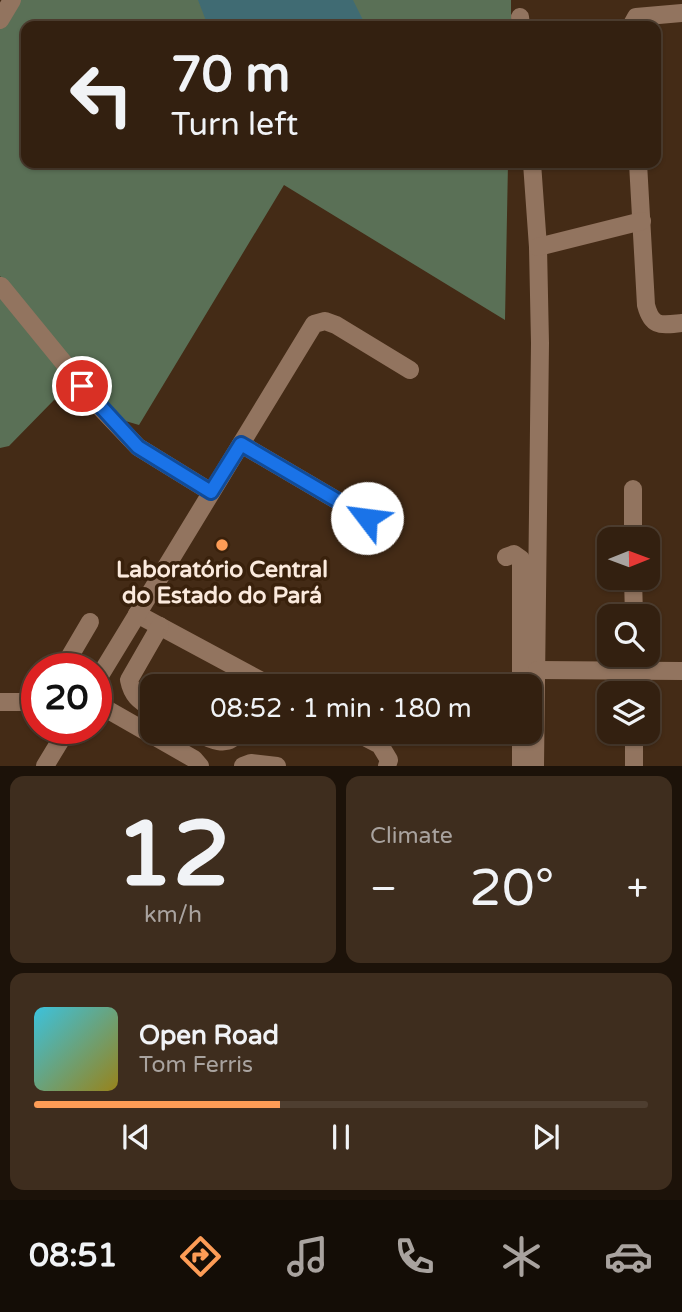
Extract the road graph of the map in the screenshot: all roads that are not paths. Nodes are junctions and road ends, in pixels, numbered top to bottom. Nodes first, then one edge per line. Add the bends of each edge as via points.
1 (12, 0) edge
2 (682, 13) edge
3 (0, 20) edge
4 (634, 21) edge
5 (532, 168) edge
6 (638, 168) edge
7 (642, 221) junction
8 (538, 247) junction
9 (1, 286) edge
10 (682, 323) edge
11 (411, 370) dead end
12 (241, 444) junction
13 (633, 489) dead end
14 (211, 492) junction
15 (367, 518) dead end
16 (633, 527) edge
17 (506, 557) dead end
18 (137, 614) junction
19 (90, 622) dead end
20 (160, 626) junction
21 (72, 653) edge
22 (112, 655) edge
23 (597, 666) edge
24 (658, 667) edge
25 (537, 670) junction
26 (682, 671) edge
27 (246, 674) edge
28 (521, 674) edge
29 (140, 700) edge
30 (0, 702) edge
31 (21, 702) edge
32 (112, 711) edge
33 (58, 744) edge
34 (378, 744) edge
35 (521, 744) edge
36 (634, 744) edge
37 (45, 766) edge
38 (200, 766) edge
39 (243, 766) edge
40 (277, 766) edge
41 (387, 766) edge
42 (521, 766) edge
43 (535, 766) edge
44 (634, 766) edge

1 - 3 street
2 - 4 street via 643,15
5 - 8 street
6 - 7 street
7 - 8 street
7 - 10 street via 649,315 661,325
8 - 25 street
9 - 14 street via 138,447
11 - 12 street via 336,325 314,324
12 - 14 street
12 - 15 street
13 - 16 street
14 - 18 street
17 - 28 street via 514,554 521,559
18 - 20 street
18 - 22 street
19 - 21 street
20 - 27 street
20 - 29 street via 129,680 131,692
23 - 25 street
24 - 26 street
25 - 43 street
30 - 31 street
32 - 38 street via 194,758
33 - 37 street
34 - 41 street
35 - 42 street
36 - 44 street
39 - 40 street

